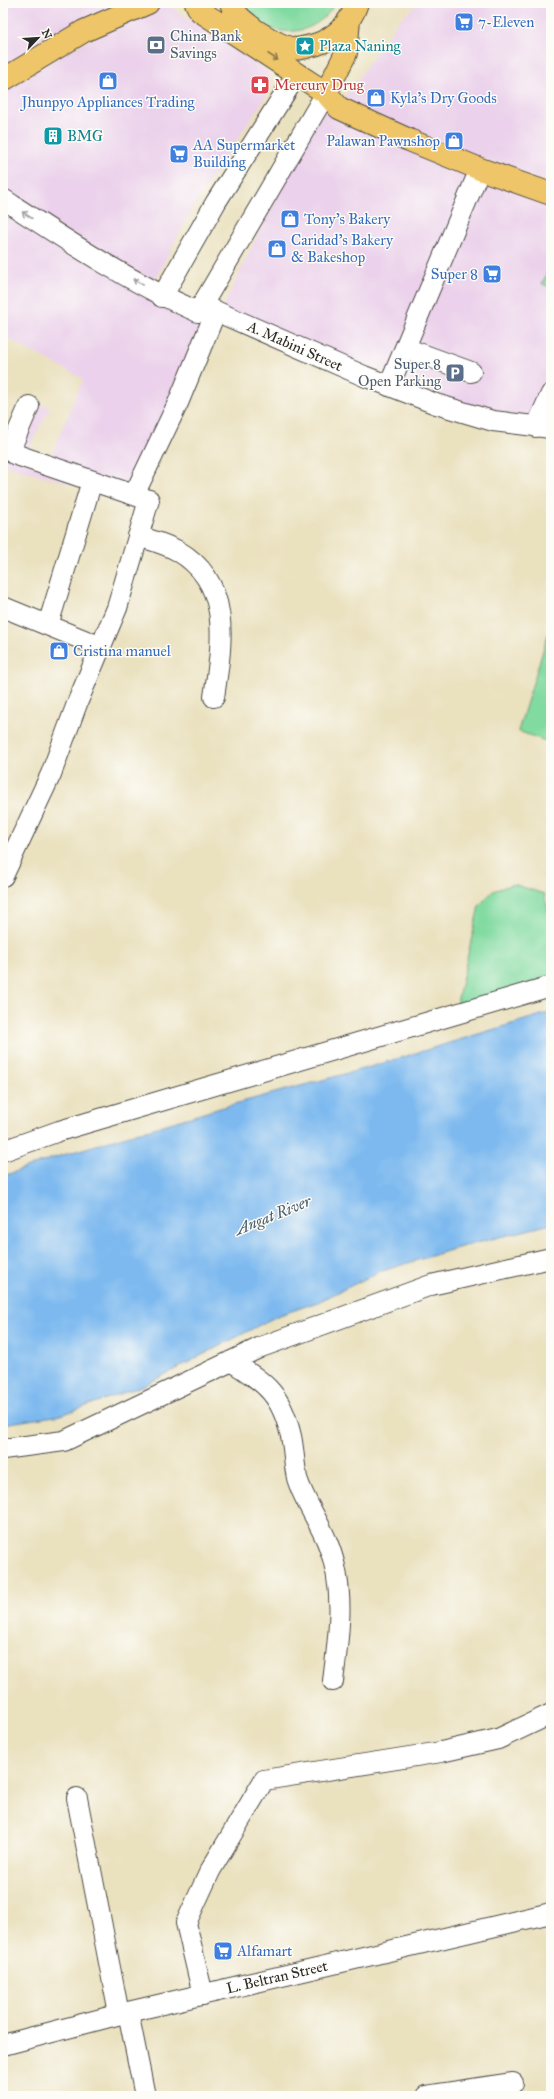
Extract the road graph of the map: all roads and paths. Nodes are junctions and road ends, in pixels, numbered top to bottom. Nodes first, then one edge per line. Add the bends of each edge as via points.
1 (148, 3) edge
2 (196, 3) edge
3 (216, 3) edge
4 (236, 11) edge
5 (353, 12) edge
6 (297, 74) junction
7 (3, 80) edge
8 (326, 93) junction
9 (480, 169) junction
10 (551, 194) edge
11 (3, 199) edge
12 (162, 297) junction
13 (205, 309) junction
14 (405, 348) junction
15 (472, 372) dead end
16 (389, 386) junction
17 (551, 394) edge
18 (29, 406) dead end
19 (544, 427) edge
20 (92, 481) junction
21 (134, 494) junction
22 (138, 536) junction
23 (3, 607) edge
24 (48, 625) junction
25 (101, 647) junction
26 (214, 697) dead end
27 (3, 876) edge
28 (551, 986) edge
29 (3, 1151) edge
30 (551, 1258) edge
31 (231, 1361) junction
32 (3, 1449) edge
33 (333, 1681) dead end
34 (551, 1714) edge
35 (77, 1798) dead end
36 (551, 1913) edge
37 (203, 1994) junction
38 (123, 2013) junction
39 (3, 2045) edge
40 (513, 2083) dead end
41 (145, 2096) edge
42 (426, 2096) edge

1 - 7 main road via 84,31
2 -> 6 main road via 200,11
3 - 4 main road
4 - 5 main road via 276,42 298,49 328,41
5 - 8 main road via 346,53
6 - 8 main road
6 - 12 street via 216,202
8 - 9 main road via 339,108
8 - 13 street
9 - 10 main road
9 - 14 street
12 -> 11 street, A. Mabini Street via 74,246
12 - 13 street, A. Mabini Street
13 - 16 street, A. Mabini Street
13 - 21 street via 178,403
14 - 15 street
14 - 16 street
16 - 19 street, A. Mabini Street via 486,419
17 - 19 street
18 - 20 street via 13,443 14,454
20 - 21 street
20 - 24 street
21 - 22 street via 150,500
22 - 25 street via 117,608
22 - 26 street via 177,550 201,568 220,606 222,643
23 - 24 street
24 - 25 street
25 - 27 street via 51,774
28 - 29 street via 59,1131
30 - 31 street via 431,1285 261,1346
31 - 32 street via 64,1441
31 - 33 street via 259,1379 272,1391 283,1409 291,1436 298,1478 333,1558 339,1577 341,1620
34 - 37 street via 498,1739 448,1750 264,1780 210,1871 186,1923
35 - 38 street
36 - 37 street, L. Beltran Street
37 - 38 street, L. Beltran Street
38 - 39 street, L. Beltran Street
38 - 41 street
40 - 42 street

